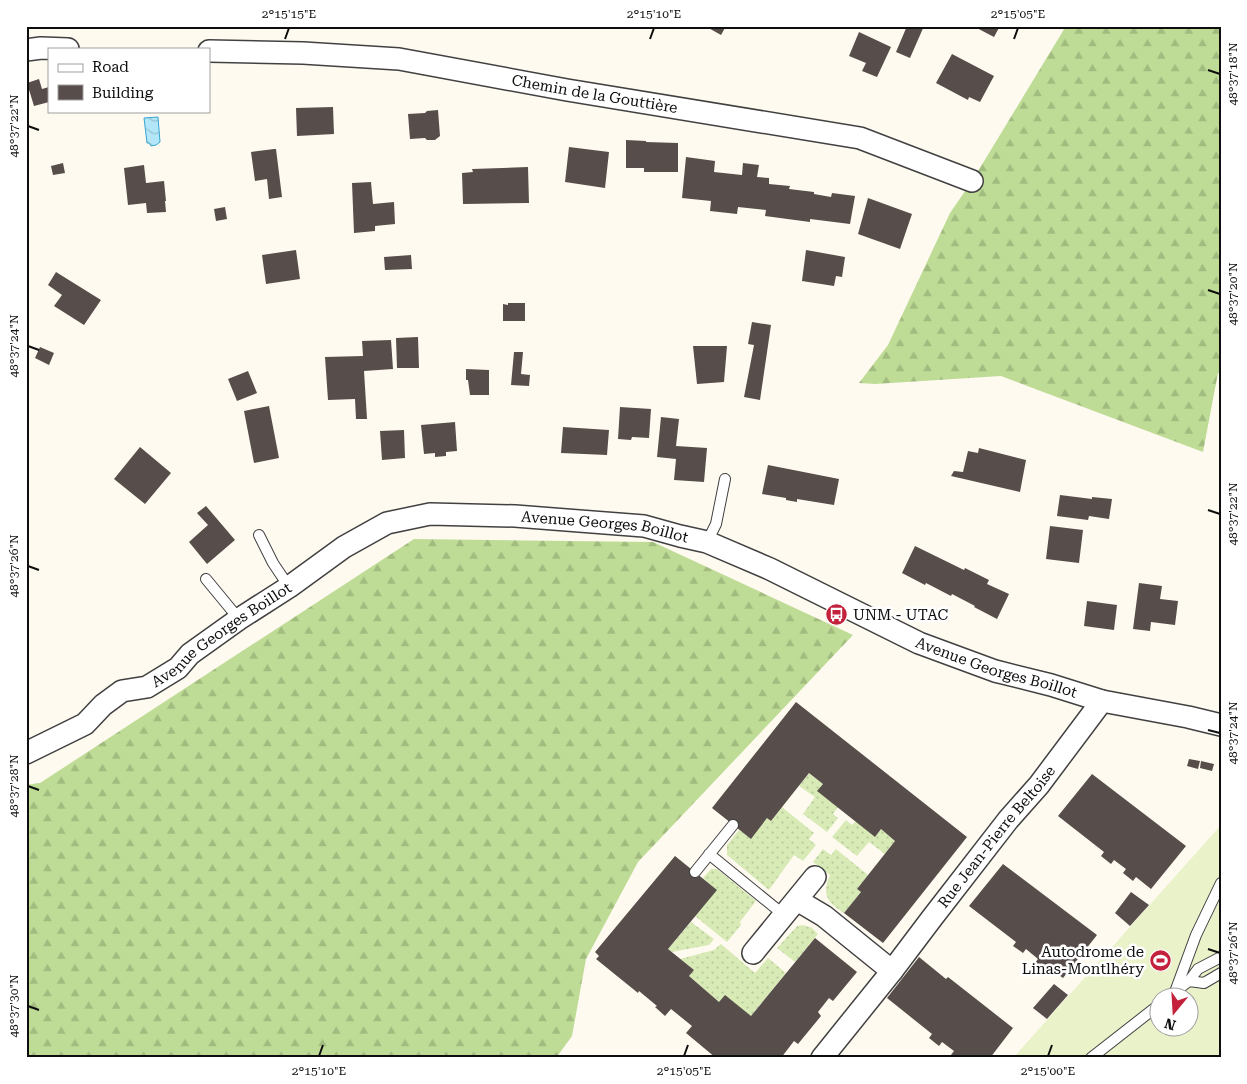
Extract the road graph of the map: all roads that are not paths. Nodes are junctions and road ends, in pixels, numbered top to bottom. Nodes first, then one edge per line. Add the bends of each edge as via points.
1 (48, 48) edge
2 (26, 50) edge
3 (210, 51) edge
4 (972, 181) dead end
5 (725, 479) dead end
6 (259, 534) dead end
7 (707, 542) junction
8 (206, 579) dead end
9 (289, 587) junction
10 (239, 619) junction
11 (1102, 701) junction
12 (1221, 725) edge
13 (26, 753) edge
14 (733, 824) dead end
15 (710, 854) junction
16 (695, 872) dead end
17 (815, 877) dead end
18 (1221, 883) edge
19 (791, 907) junction
20 (753, 953) dead end
21 (1221, 957) edge
22 (892, 971) junction
23 (1221, 973) edge
24 (1189, 981) junction
25 (1175, 986) edge
26 (1182, 986) edge
27 (1150, 1012) edge
28 (822, 1058) edge
29 (1091, 1058) edge

1 - 2 street
3 - 4 street, Chemin de la Gouttière via 399,59 860,138
5 - 7 lane via 716,524
6 - 9 lane
7 - 9 street, Avenue Georges Boillot via 644,526 515,516 430,514 387,523 344,547
7 - 11 street, Avenue Georges Boillot via 770,569 919,643 995,671
8 - 10 lane
9 - 10 street, Avenue Georges Boillot
10 - 13 street, Avenue Georges Boillot via 190,654 178,668 148,687 122,691 85,724
11 - 12 street, Avenue Georges Boillot
11 - 22 street, Rue Jean-Pierre Beltoise
14 - 15 lane
15 - 16 lane
15 - 19 lane
17 - 19 street
18 - 25 lane
19 - 20 street
19 - 22 street via 824,916
21 - 24 lane via 1198,969
22 - 28 street, Rue Jean-Pierre Beltoise
23 - 24 lane via 1204,983
24 - 26 lane
27 - 29 lane

